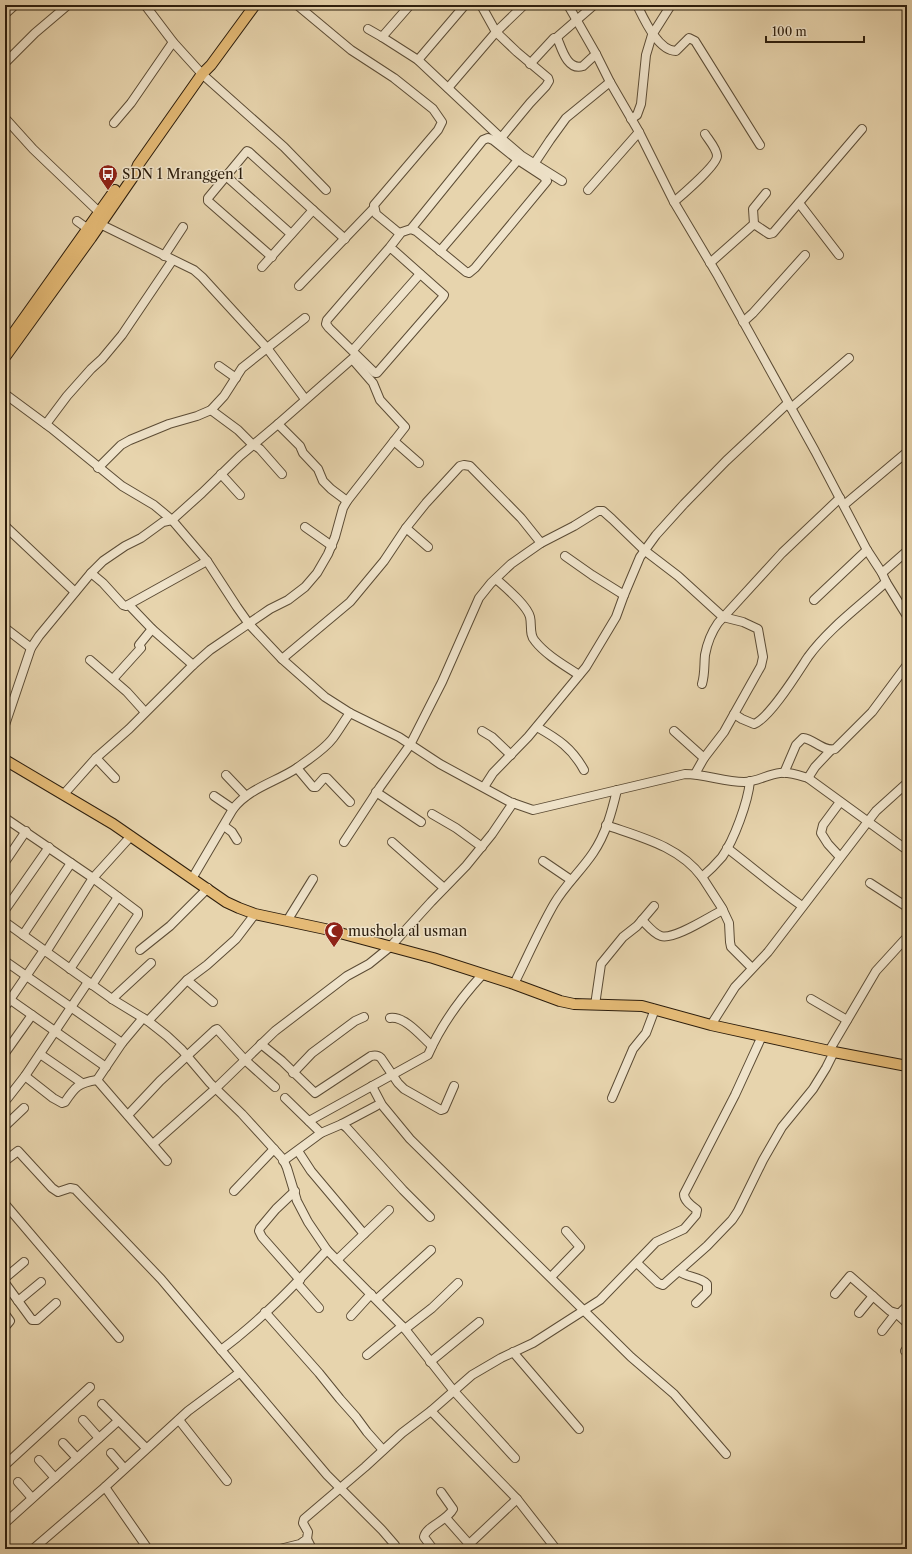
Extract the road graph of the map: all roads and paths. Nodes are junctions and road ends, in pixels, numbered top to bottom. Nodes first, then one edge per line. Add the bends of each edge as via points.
1 (14, 5) edge
2 (68, 5) edge
3 (145, 5) edge
4 (255, 5) edge
5 (297, 5) edge
6 (410, 5) edge
7 (465, 5) edge
8 (481, 5) edge
9 (524, 5) edge
10 (568, 5) edge
11 (594, 5) edge
12 (637, 5) edge
13 (671, 5) edge
14 (5, 14) edge
15 (576, 20) junction
16 (368, 29) dead end
17 (496, 32) junction
18 (652, 35) junction
19 (382, 36) junction
20 (556, 38) junction
21 (173, 42) junction
22 (596, 54) junction
23 (418, 60) junction
24 (5, 63) edge
25 (530, 64) junction
26 (202, 74) junction
27 (610, 82) junction
28 (448, 88) junction
29 (5, 118) edge
30 (632, 119) junction
31 (114, 123) dead end
32 (862, 129) dead end
33 (639, 132) junction
34 (705, 134) dead end
35 (502, 138) junction
36 (760, 145) dead end
37 (518, 160) junction
38 (534, 164) junction
39 (138, 165) junction
40 (226, 176) junction
41 (562, 181) dead end
42 (326, 190) dead end
43 (588, 190) dead end
44 (766, 193) dead end
45 (674, 202) junction
46 (799, 203) junction
47 (374, 208) junction
48 (312, 210) junction
49 (99, 212) junction
50 (77, 221) dead end
51 (100, 224) junction
52 (754, 224) junction
53 (183, 226) dead end
54 (411, 229) junction
55 (88, 234) junction
56 (291, 234) junction
57 (400, 234) junction
58 (345, 239) junction
59 (390, 247) junction
60 (440, 251) junction
61 (805, 255) dead end
62 (839, 255) dead end
63 (164, 256) junction
64 (272, 257) junction
65 (172, 260) junction
66 (710, 263) junction
67 (262, 267) dead end
68 (420, 274) junction
69 (300, 286) dead end
70 (305, 318) dead end
71 (743, 322) junction
72 (9, 340) edge
73 (267, 348) junction
74 (353, 350) junction
75 (5, 358) edge
76 (849, 358) dead end
77 (219, 366) dead end
78 (236, 378) junction
79 (5, 394) edge
80 (305, 399) junction
81 (789, 406) junction
82 (211, 410) junction
83 (46, 424) junction
84 (278, 424) junction
85 (394, 441) junction
86 (254, 445) junction
87 (907, 452) edge
88 (419, 464) dead end
89 (98, 468) junction
90 (221, 474) junction
91 (282, 474) dead end
92 (240, 495) dead end
93 (840, 498) junction
94 (347, 501) junction
95 (844, 506) junction
96 (172, 520) junction
97 (5, 526) edge
98 (304, 527) dead end
99 (406, 528) junction
100 (541, 543) junction
101 (332, 546) junction
102 (428, 547) dead end
103 (644, 550) junction
104 (867, 550) junction
105 (907, 551) edge
106 (565, 556) dead end
107 (207, 561) junction
108 (91, 573) junction
109 (882, 573) junction
110 (496, 579) junction
111 (886, 582) junction
112 (75, 592) junction
113 (624, 595) junction
114 (814, 600) dead end
115 (129, 605) junction
116 (907, 616) edge
117 (723, 617) junction
118 (250, 624) junction
119 (5, 628) edge
120 (152, 629) junction
121 (31, 648) junction
122 (282, 659) junction
123 (90, 660) dead end
124 (193, 665) junction
125 (907, 665) edge
126 (579, 675) junction
127 (113, 679) junction
128 (702, 684) dead end
129 (8, 706) edge
130 (145, 712) junction
131 (350, 713) junction
132 (734, 714) junction
133 (5, 725) edge
134 (537, 727) junction
135 (482, 731) dead end
136 (674, 731) dead end
137 (410, 744) junction
138 (831, 750) junction
139 (512, 755) junction
140 (96, 758) junction
141 (704, 758) junction
142 (5, 760) edge
143 (296, 768) junction
144 (584, 770) dead end
145 (784, 773) junction
146 (695, 774) junction
147 (226, 775) dead end
148 (115, 778) dead end
149 (808, 778) junction
150 (750, 781) junction
151 (907, 783) edge
152 (484, 787) junction
153 (617, 790) junction
154 (376, 792) junction
155 (64, 794) junction
156 (214, 796) dead end
157 (246, 796) junction
158 (350, 802) dead end
159 (840, 802) junction
160 (513, 803) junction
161 (233, 809) junction
162 (432, 814) dead end
163 (5, 818) edge
164 (868, 821) junction
165 (421, 822) dead end
166 (606, 825) junction
167 (224, 826) junction
168 (26, 831) junction
169 (131, 836) junction
170 (238, 840) dead end
171 (344, 842) dead end
172 (392, 842) dead end
173 (49, 847) junction
174 (482, 847) junction
175 (727, 848) junction
176 (907, 850) edge
177 (840, 857) junction
178 (543, 861) dead end
179 (5, 862) edge
180 (71, 863) junction
181 (192, 877) junction
182 (702, 877) junction
183 (93, 878) junction
184 (313, 879) dead end
185 (571, 880) junction
186 (870, 883) dead end
187 (208, 888) junction
188 (444, 888) junction
189 (118, 897) junction
190 (654, 906) dead end
191 (802, 906) junction
192 (907, 907) edge
193 (5, 910) edge
194 (723, 910) junction
195 (255, 914) junction
196 (642, 920) junction
197 (286, 921) junction
198 (5, 922) edge
199 (23, 935) junction
200 (907, 937) edge
201 (390, 947) junction
202 (140, 950) dead end
203 (45, 951) junction
204 (5, 961) edge
205 (151, 963) dead end
206 (752, 968) junction
207 (70, 969) junction
208 (482, 975) junction
209 (26, 976) junction
210 (188, 980) junction
211 (90, 983) junction
212 (514, 984) junction
213 (8, 998) edge
214 (112, 999) junction
215 (811, 999) dead end
216 (213, 1002) dead end
217 (595, 1005) junction
218 (5, 1007) edge
219 (72, 1008) junction
220 (655, 1009) junction
221 (32, 1015) junction
222 (364, 1017) dead end
223 (390, 1018) dead end
224 (145, 1020) junction
225 (847, 1020) junction
226 (712, 1025) junction
227 (55, 1031) junction
228 (762, 1036) junction
229 (122, 1043) junction
230 (262, 1044) junction
231 (432, 1046) junction
232 (832, 1051) junction
233 (5, 1053) edge
234 (40, 1054) junction
235 (186, 1056) junction
236 (245, 1060) junction
237 (907, 1066) edge
238 (106, 1067) junction
239 (293, 1073) junction
240 (393, 1075) junction
241 (25, 1076) junction
242 (97, 1080) junction
243 (82, 1083) junction
244 (275, 1086) dead end
245 (372, 1086) junction
246 (454, 1086) dead end
247 (216, 1088) junction
248 (5, 1098) edge
249 (285, 1098) dead end
250 (612, 1098) dead end
251 (376, 1106) dead end
252 (24, 1108) dead end
253 (128, 1115) junction
254 (309, 1120) junction
255 (342, 1124) junction
256 (5, 1126) edge
257 (322, 1133) junction
258 (153, 1144) junction
259 (274, 1149) junction
260 (298, 1150) junction
261 (5, 1161) edge
262 (168, 1161) dead end
263 (283, 1161) junction
264 (234, 1191) dead end
265 (295, 1191) junction
266 (5, 1204) edge
267 (389, 1210) dead end
268 (430, 1217) dead end
269 (566, 1231) dead end
270 (364, 1234) junction
271 (327, 1250) junction
272 (431, 1250) dead end
273 (336, 1260) junction
274 (24, 1262) dead end
275 (636, 1264) junction
276 (679, 1272) junction
277 (551, 1277) junction
278 (5, 1278) edge
279 (298, 1281) junction
280 (40, 1282) dead end
281 (5, 1283) edge
282 (458, 1283) dead end
283 (835, 1294) dead end
284 (873, 1296) junction
285 (374, 1297) junction
286 (18, 1301) junction
287 (56, 1303) dead end
288 (696, 1303) dead end
289 (907, 1306) edge
290 (319, 1308) dead end
291 (584, 1311) junction
292 (265, 1312) junction
293 (859, 1313) dead end
294 (5, 1314) edge
295 (897, 1314) junction
296 (351, 1316) dead end
297 (480, 1322) dead end
298 (907, 1323) edge
299 (5, 1327) edge
300 (403, 1327) junction
301 (882, 1331) dead end
302 (119, 1338) dead end
303 (220, 1350) junction
304 (513, 1352) junction
305 (367, 1355) dead end
306 (430, 1362) junction
307 (239, 1373) junction
308 (90, 1387) dead end
309 (453, 1390) junction
310 (102, 1404) dead end
311 (431, 1411) junction
312 (82, 1420) dead end
313 (118, 1420) junction
314 (178, 1420) junction
315 (579, 1429) dead end
316 (99, 1438) junction
317 (63, 1443) dead end
318 (146, 1448) junction
319 (383, 1450) junction
320 (111, 1453) dead end
321 (726, 1454) dead end
322 (77, 1458) junction
323 (515, 1458) dead end
324 (39, 1460) dead end
325 (5, 1465) edge
326 (124, 1468) junction
327 (55, 1478) junction
328 (228, 1481) dead end
329 (18, 1482) dead end
330 (105, 1487) junction
331 (339, 1489) junction
332 (441, 1492) dead end
333 (32, 1498) junction
334 (517, 1499) junction
335 (7, 1517) edge
336 (446, 1518) junction
337 (307, 1539) junction
338 (395, 1546) dead end
339 (467, 1547) edge
340 (33, 1549) edge
341 (148, 1549) edge
342 (280, 1549) edge
343 (312, 1549) edge
344 (433, 1549) edge
345 (556, 1549) edge

1 - 14 street
2 - 24 street
3 - 21 street
4 - 26 main road
5 - 47 street via 352,50 433,109 442,122 438,130 375,203
6 - 19 street
7 - 23 street
8 - 17 street
9 - 17 street
10 - 15 street
11 - 15 street
12 - 18 street
13 - 18 street
15 - 20 street
15 - 22 street
16 - 19 street
17 - 25 street
17 - 28 street
18 - 30 street via 646,55 641,104 637,115
18 - 36 street via 673,51 678,50 689,38 695,41
19 - 23 street
20 - 22 street via 568,62 576,67 583,66
20 - 25 street
21 - 26 street
21 - 31 street
22 - 27 street
23 - 28 street
25 - 35 street via 548,78 548,84
26 - 39 main road
26 - 42 street via 284,147
27 - 30 street
27 - 38 street via 566,118
28 - 35 street
29 - 49 street via 38,154
30 - 33 street
32 - 46 street
33 - 43 street
33 - 45 street
34 - 45 street via 717,153 716,160
35 - 38 street
37 - 54 street via 493,140 483,140
37 - 60 street
37 - 60 street via 544,177 545,185 475,268 466,272
38 - 41 street
39 - 49 main road via 127,173
39 - 51 main road via 133,177
40 - 48 street via 249,152
40 - 56 street
40 - 64 street via 208,201
44 - 52 street via 753,210
45 - 66 street
46 - 52 street via 771,234
46 - 62 street
47 - 57 street via 376,214
47 - 58 street
48 - 56 street
48 - 58 street
49 - 55 main road
50 - 55 street
51 - 55 main road
51 - 63 street
52 - 66 street
53 - 63 street
54 - 57 street
54 - 60 street
55 - 72 main road
56 - 64 street
57 - 59 street
58 - 69 street
59 - 68 street
59 - 74 street via 326,320 329,328
61 - 71 street
63 - 65 street
64 - 67 street
65 - 73 street via 194,270 202,277
65 - 83 street via 122,335 67,396
66 - 71 street
68 - 74 street
68 - 74 street via 444,295 377,373 372,371
70 - 73 street
71 - 81 street
72 - 75 main road
73 - 78 street via 242,368
73 - 80 street
76 - 81 street
77 - 78 street
78 - 82 street
79 - 83 street
80 - 84 street
80 - 85 street via 352,359 373,382 380,400 405,427
81 - 93 street
81 - 103 street via 755,433 684,504
82 - 86 street
82 - 89 street via 130,440 121,445
83 - 89 street
84 - 86 street
84 - 94 street via 300,446 318,469 323,481
85 - 88 street
85 - 94 street
86 - 90 street
86 - 91 street
87 - 95 street
89 - 96 street
90 - 92 street
90 - 96 street
93 - 95 street
93 - 117 street via 782,553
94 - 101 street
95 - 104 street
96 - 107 street
96 - 108 street via 163,522 125,546
97 - 112 street
98 - 101 street
99 - 100 street via 460,466 464,465 470,466 504,499
99 - 102 street
99 - 122 street via 384,561 350,602
100 - 103 street via 601,511
100 - 110 street via 511,564
101 - 118 street via 324,563 305,587
103 - 113 street
103 - 117 street via 678,576
104 - 109 street
104 - 114 street
105 - 109 street
106 - 113 street
107 - 115 street
107 - 118 street
108 - 112 street
108 - 115 street via 123,605
109 - 111 street
110 - 126 street via 528,612 533,640
110 - 137 street via 479,598 442,682
111 - 116 street
111 - 132 street via 825,636 786,691 763,718 754,724
112 - 121 street
113 - 126 street via 610,629
115 - 120 street
117 - 128 street via 709,640
117 - 132 street via 758,629 763,657 761,666
118 - 122 street
118 - 124 street via 210,650
119 - 121 street
120 - 124 street
120 - 127 street via 139,645 141,648
121 - 129 street
122 - 131 street via 325,697
123 - 127 street
124 - 130 street
125 - 138 street via 872,712
126 - 134 street
127 - 130 street
129 - 133 street
130 - 140 street
131 - 137 street
131 - 143 street via 328,744
132 - 141 street
134 - 139 street
134 - 144 street via 572,751
135 - 139 street
136 - 141 street
137 - 152 street via 440,764
137 - 154 street
138 - 145 street via 803,738 796,745
138 - 149 street
139 - 152 street via 493,773
140 - 148 street
140 - 155 street
141 - 146 street
142 - 155 main road
143 - 157 street
143 - 158 street via 312,787 316,787 327,778
145 - 149 street
145 - 150 street
146 - 150 street via 718,779
146 - 153 street via 670,777
147 - 157 street
149 - 159 street
150 - 175 street via 743,811
151 - 164 street
152 - 160 street
153 - 160 street via 533,810
153 - 166 street
154 - 165 street
154 - 171 street
155 - 169 main road
156 - 161 street
157 - 161 street
159 - 164 street
159 - 177 street via 823,825 821,833
160 - 174 street
161 - 167 street
162 - 174 street
163 - 168 street
164 - 176 street
164 - 177 street
166 - 182 street via 667,848 690,863
166 - 185 street via 594,851
167 - 170 street
167 - 181 street
168 - 173 street
168 - 179 street
169 - 181 main road
169 - 183 street
172 - 188 street
173 - 180 street
173 - 193 street
174 - 188 street
175 - 182 street
175 - 191 street
177 - 191 street
178 - 185 street
180 - 183 street
180 - 199 street
181 - 187 main road
182 - 194 street
183 - 189 street
183 - 203 street
184 - 197 street
185 - 212 street via 553,905
186 - 192 street
187 - 195 main road via 239,908
187 - 202 street via 161,934
188 - 201 street
189 - 207 street
189 - 211 street via 138,915
190 - 196 street
191 - 206 street via 768,952
194 - 196 street via 677,934 665,936 660,936
194 - 206 street via 729,922 731,947
195 - 197 main road
195 - 210 street via 236,939
196 - 217 street via 623,936 600,964
197 - 201 main road
198 - 199 street
199 - 203 street
200 - 225 street via 876,971
201 - 208 main road
201 - 230 street via 369,964 319,996
203 - 207 street
203 - 209 street
204 - 209 street
205 - 214 street
206 - 226 street via 735,987
207 - 211 street
208 - 212 main road
208 - 231 street via 464,995
209 - 213 street
209 - 219 street
210 - 216 street
210 - 224 street
211 - 214 street
211 - 219 street
212 - 217 main road via 560,1001
213 - 218 street
213 - 221 street
214 - 224 street
215 - 225 street
217 - 220 main road via 642,1006
219 - 227 street
219 - 229 street
220 - 226 main road
220 - 250 street via 646,1033 630,1054
221 - 227 street
221 - 233 street
222 - 239 street via 350,1024 312,1053
223 - 231 street via 402,1019
224 - 229 street
224 - 235 street via 177,1045
225 - 232 street
226 - 228 main road
227 - 234 street
227 - 238 street
228 - 232 main road
228 - 275 street via 684,1194 685,1199 697,1210 696,1215 684,1228 656,1242
229 - 238 street
230 - 236 street
230 - 239 street
231 - 240 street via 428,1055
232 - 237 main road
232 - 276 street via 826,1068 813,1089 782,1127 732,1220
234 - 241 street
234 - 243 street
235 - 236 street via 217,1029
235 - 247 street
235 - 253 street
236 - 244 street
236 - 247 street
238 - 242 street
239 - 240 street via 315,1093 371,1056 378,1056
240 - 245 street
240 - 246 street via 404,1089 441,1110 444,1109
241 - 243 street via 62,1103
241 - 248 street via 7,1099
242 - 243 street
242 - 253 street
245 - 254 street
245 - 277 street via 382,1105 410,1139
247 - 258 street
247 - 259 street
249 - 254 street
251 - 255 street
252 - 256 street
253 - 258 street
254 - 257 street
255 - 257 street
255 - 268 street
257 - 260 street
258 - 262 street
259 - 263 street
259 - 264 street
260 - 263 street
260 - 270 street via 310,1171
261 - 303 street via 18,1151 58,1192 75,1189 161,1279
263 - 265 street
265 - 271 street via 308,1222
265 - 279 street via 276,1209 259,1231
266 - 302 street
267 - 270 street
269 - 277 street via 580,1247
270 - 273 street
271 - 273 street
271 - 279 street
272 - 285 street
273 - 285 street
274 - 278 street
275 - 276 street via 661,1285
275 - 291 street via 600,1300
276 - 288 street via 707,1284 707,1292
277 - 291 street
279 - 290 street
279 - 292 street
280 - 286 street
281 - 286 street
282 - 300 street via 432,1308
283 - 284 street via 850,1276
284 - 293 street
284 - 295 street
285 - 296 street
285 - 300 street
286 - 287 street via 34,1320
289 - 295 street
291 - 304 street via 533,1343
291 - 321 street via 674,1394
292 - 303 street via 243,1334
292 - 319 street
294 - 299 street via 10,1322
295 - 298 street
295 - 301 street
297 - 306 street
300 - 305 street
300 - 306 street
303 - 307 street
304 - 309 street via 472,1375
304 - 315 street
306 - 309 street
307 - 314 street via 198,1402
307 - 331 street
308 - 325 street
309 - 311 street
309 - 323 street
310 - 313 street
311 - 319 street
311 - 334 street
312 - 316 street
313 - 316 street
313 - 318 street
314 - 318 street
314 - 328 street
316 - 322 street
317 - 322 street
318 - 326 street
319 - 331 street
320 - 326 street
322 - 327 street
324 - 327 street
326 - 330 street
327 - 333 street
329 - 333 street
330 - 340 street
330 - 341 street
331 - 337 street via 302,1521 308,1532
331 - 338 street
332 - 336 street via 453,1509
333 - 335 street
334 - 339 street
334 - 345 street
336 - 339 street
336 - 344 street via 424,1535
337 - 342 street via 300,1544
337 - 343 street

